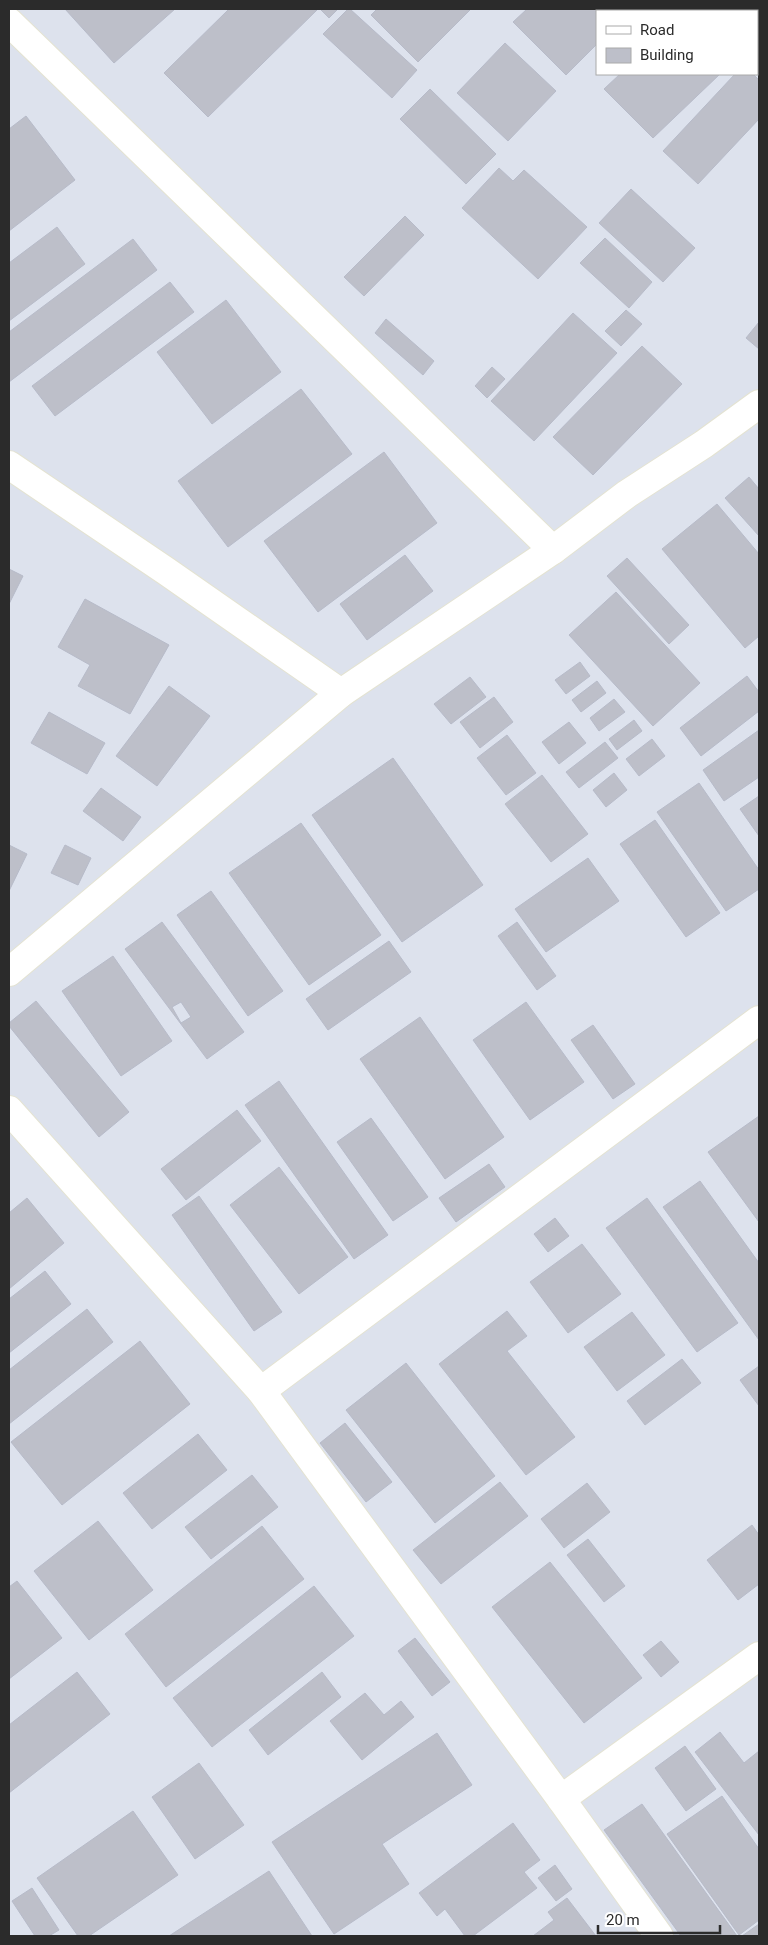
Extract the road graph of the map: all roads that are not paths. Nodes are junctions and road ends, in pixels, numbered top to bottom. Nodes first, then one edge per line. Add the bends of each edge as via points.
1 (9, 22) edge
2 (759, 404) edge
3 (9, 465) edge
4 (553, 550) junction
5 (341, 693) junction
6 (9, 972) edge
7 (759, 1020) edge
8 (9, 1110) edge
9 (261, 1391) junction
10 (759, 1656) edge
11 (561, 1800) junction
12 (659, 1936) edge

1 - 4 street
2 - 4 street via 627,494
3 - 5 street
4 - 5 street
5 - 6 street
7 - 9 street
8 - 9 street
9 - 11 street
10 - 11 street
11 - 12 street

